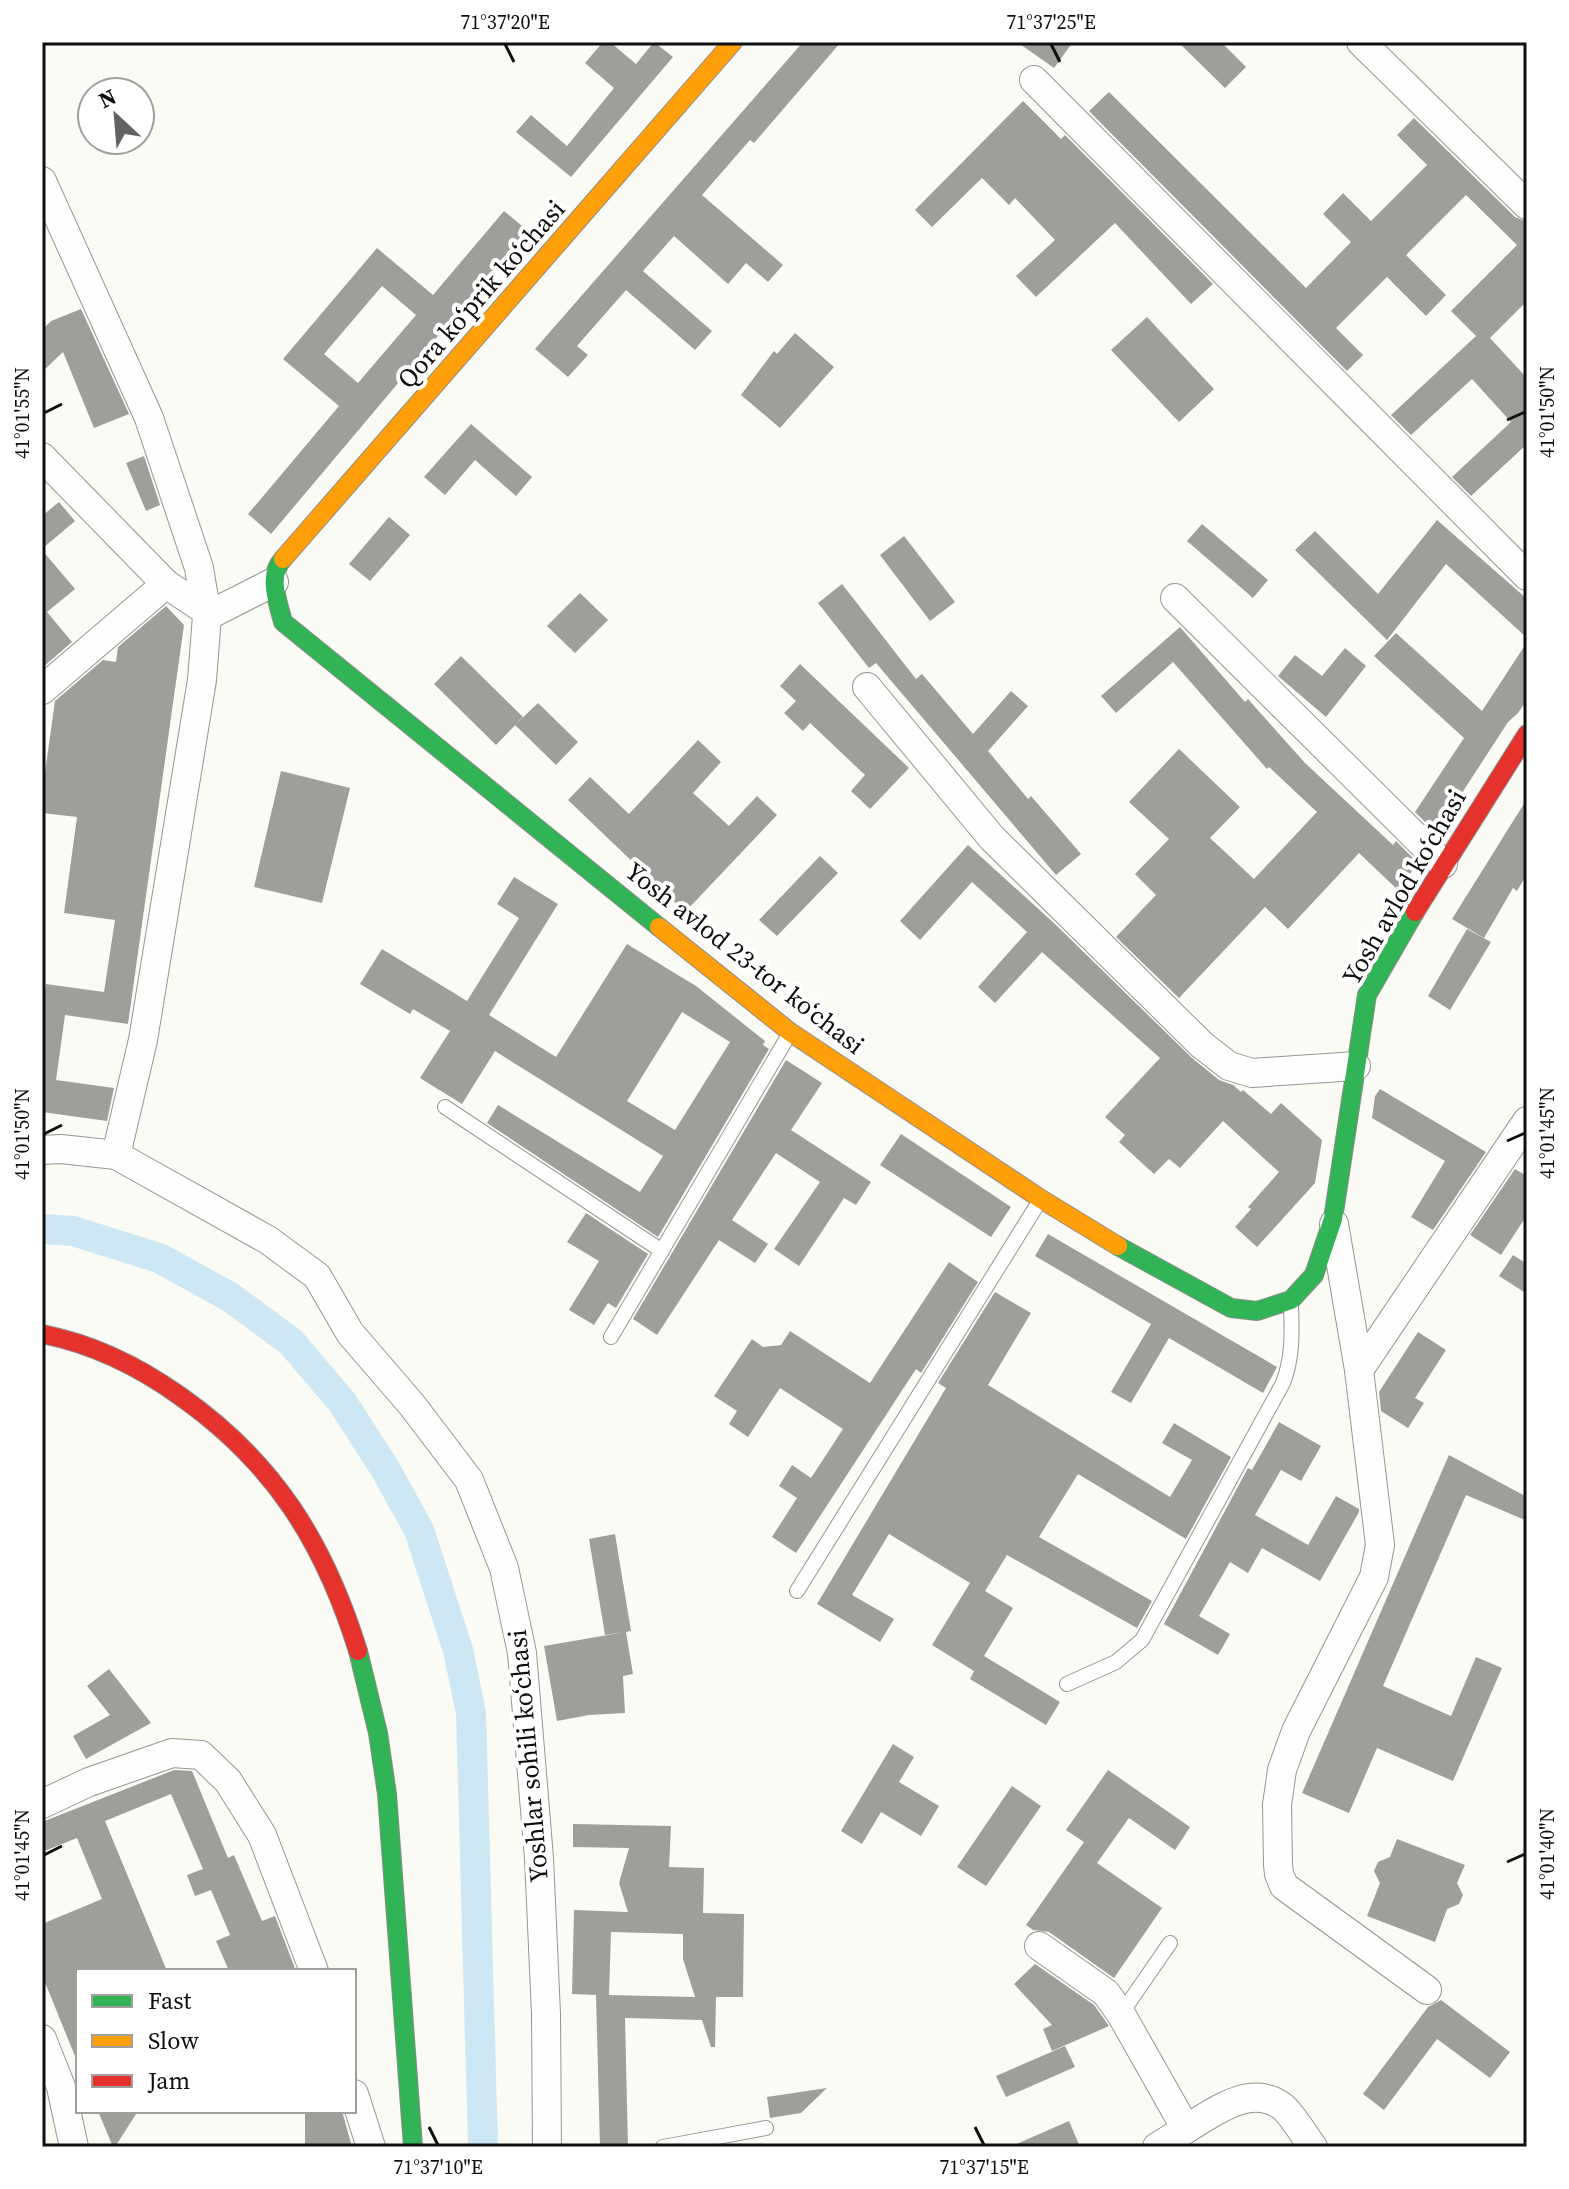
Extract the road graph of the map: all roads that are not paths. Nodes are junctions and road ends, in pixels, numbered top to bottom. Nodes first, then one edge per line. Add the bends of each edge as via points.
1 (733, 42) edge
2 (1361, 42) edge
3 (1034, 80) dead end
4 (42, 181) edge
5 (1527, 205) edge
6 (42, 457) edge
7 (1527, 576) edge
8 (166, 584) junction
9 (266, 587) junction
10 (1175, 598) dead end
11 (214, 610) junction
12 (867, 687) dead end
13 (42, 690) edge
14 (1527, 734) edge
15 (1443, 864) junction
16 (790, 1032) junction
17 (1356, 1066) junction
18 (445, 1107) dead end
19 (1527, 1121) edge
20 (42, 1150) edge
21 (116, 1155) junction
22 (1041, 1199) junction
23 (1333, 1219) junction
24 (662, 1251) junction
25 (1291, 1300) junction
26 (42, 1334) edge
27 (611, 1337) dead end
28 (1359, 1370) junction
29 (797, 1591) dead end
30 (1067, 1684) dead end
31 (42, 1804) edge
32 (1170, 1943) dead end
33 (1039, 1946) dead end
34 (313, 1969) edge
35 (1427, 1990) dead end
36 (1121, 2014) junction
37 (42, 2039) edge
38 (356, 2100) edge
39 (766, 2128) dead end
40 (1186, 2129) junction
41 (74, 2147) edge
42 (371, 2147) edge
43 (413, 2147) edge
44 (547, 2147) edge
45 (663, 2147) edge
46 (1157, 2147) edge
47 (1313, 2147) edge

1 - 9 street, Qora koʻprik koʻchasi via 278,564
2 - 5 street
3 - 7 street
4 - 11 street via 149,418
6 - 8 street
8 - 11 street
8 - 13 street
9 - 11 street
9 - 16 street, Yosh avlod 23-tor koʻchasi via 283,622
10 - 15 street
11 - 21 street via 143,1040
12 - 17 street via 992,838 1229,1066 1252,1073
14 - 15 street, Yosh avlod koʻchasi
15 - 17 street, Yosh avlod koʻchasi via 1367,995
16 - 22 street, Yosh avlod 23-tor koʻchasi
16 - 24 lane
17 - 23 street, Yosh avlod koʻchasi
18 - 24 lane
19 - 28 street
20 - 21 street
21 - 44 street, Yoshlar sohili koʻchasi via 268,1240 317,1276 350,1333 469,1480 504,1568 522,1653 540,1874
22 - 25 street, Yosh avlod 23-tor koʻchasi via 1231,1308 1257,1311
22 - 29 lane
23 - 25 street via 1314,1275
23 - 28 street
24 - 27 lane
25 - 30 lane via 1292,1349 1283,1383 1146,1632 1116,1662
26 - 43 street via 109,1354 189,1399 273,1479 309,1528 334,1579 380,1737
28 - 35 street via 1380,1545 1374,1577 1296,1731 1282,1770 1279,1874 1284,1886
31 - 34 street via 172,1753 201,1755 228,1781 262,1835
32 - 36 lane
33 - 36 street via 1106,1993
36 - 40 street
37 - 41 street via 61,2087
38 - 42 street
39 - 45 lane
40 - 46 street
40 - 47 street via 1232,2101 1266,2099 1282,2107

